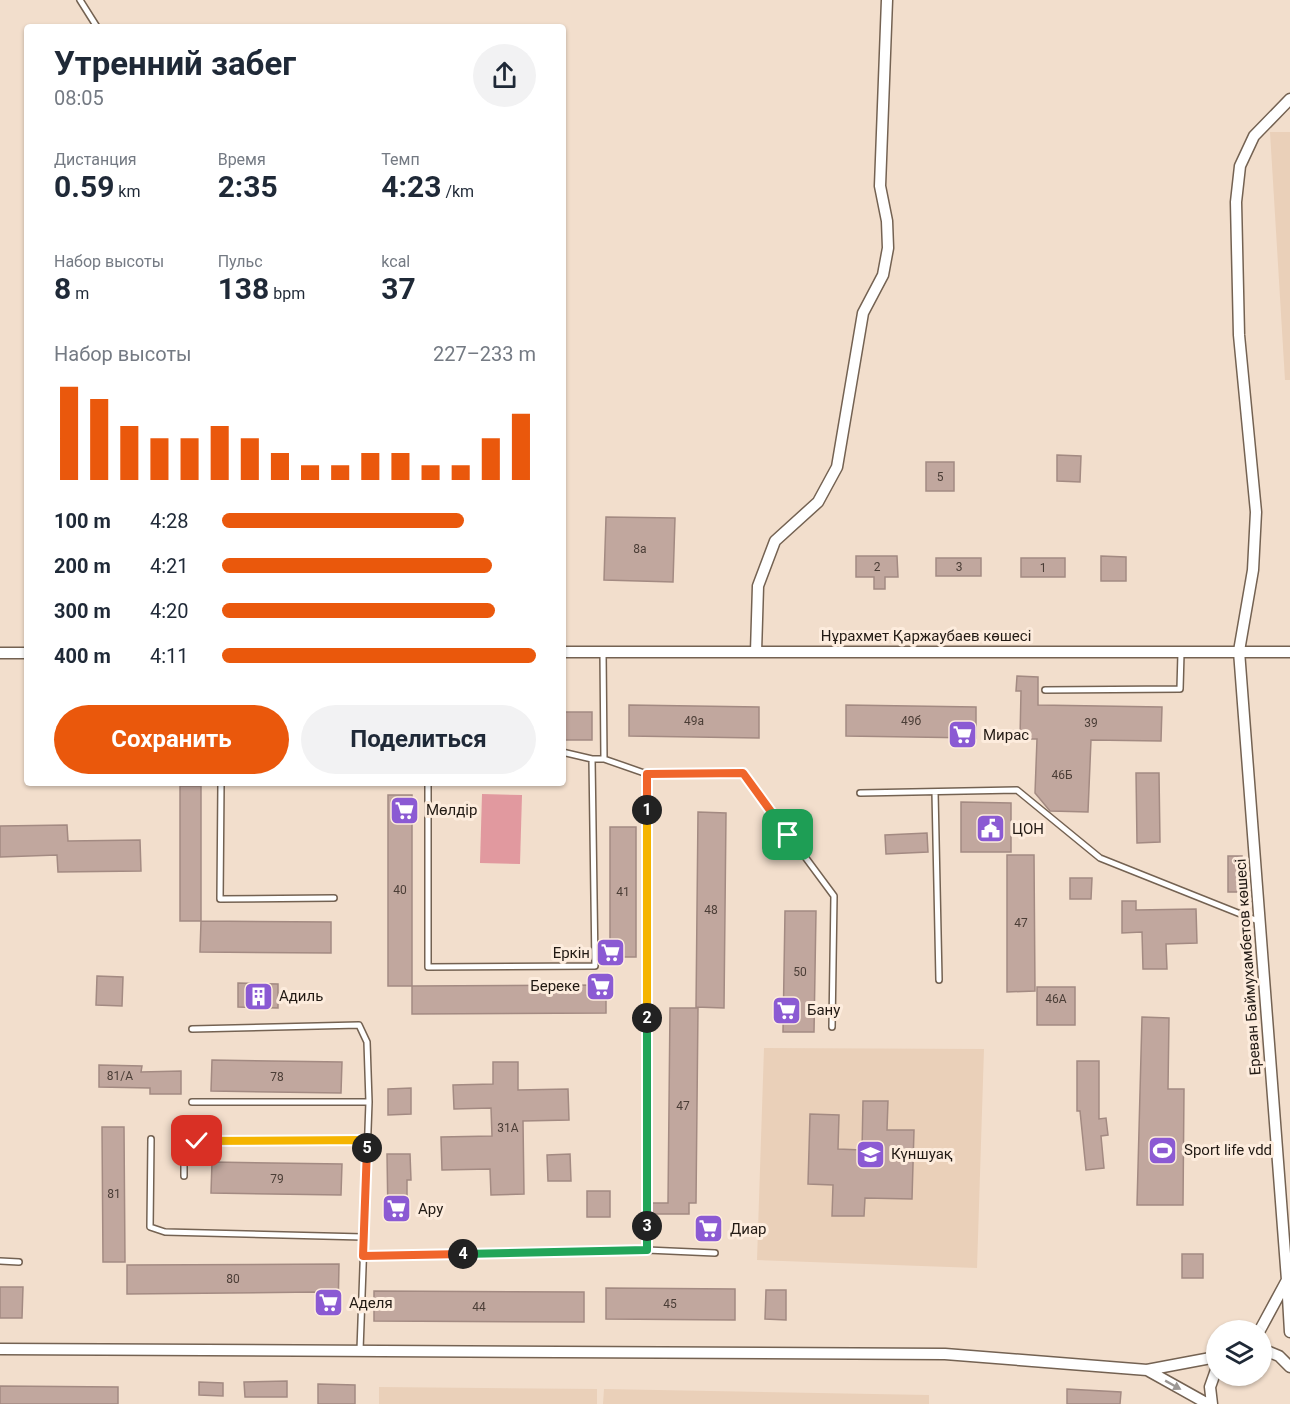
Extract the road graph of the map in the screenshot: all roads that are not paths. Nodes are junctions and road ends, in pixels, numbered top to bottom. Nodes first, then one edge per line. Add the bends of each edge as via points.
1 (80, 0) edge
2 (887, 0) edge
3 (95, 24) edge
4 (1290, 99) edge
5 (1181, 651) junction
6 (1239, 651) junction
7 (566, 652) edge
8 (603, 652) junction
9 (756, 652) junction
10 (1290, 652) edge
11 (0, 653) edge
12 (24, 653) edge
13 (1045, 690) dead end
14 (566, 753) edge
15 (592, 759) junction
16 (604, 759) junction
17 (647, 774) junction
18 (220, 786) edge
19 (428, 786) edge
20 (935, 792) junction
21 (860, 793) dead end
22 (334, 898) dead end
23 (1260, 921) junction
24 (939, 980) dead end
25 (832, 1028) dead end
26 (192, 1029) dead end
27 (192, 1102) dead end
28 (369, 1102) junction
29 (151, 1139) dead end
30 (367, 1140) junction
31 (184, 1176) dead end
32 (1286, 1220) edge
33 (363, 1237) junction
34 (647, 1250) junction
35 (715, 1253) dead end
36 (363, 1256) junction
37 (0, 1261) edge
38 (19, 1262) dead end
39 (1287, 1280) junction
40 (1265, 1320) edge
41 (1290, 1332) edge
42 (0, 1349) edge
43 (360, 1352) junction
44 (1272, 1353) edge
45 (1206, 1360) edge
46 (1290, 1367) edge
47 (1147, 1370) junction
48 (1210, 1386) edge
49 (1210, 1404) edge

1 - 3 lane
2 - 9 street via 880,186 888,248 883,275 863,313 837,467 810,510 776,541 758,586
4 - 6 street, Ереван Баймухамбетов көшесі via 1254,135 1240,166 1236,202 1239,335 1256,512 1252,570
5 - 6 street, Нұрахмет Қаржаубаев көшесі
5 - 9 street, Нұрахмет Қаржаубаев көшесі
5 - 13 lane via 1180,690
6 - 10 street, Нұрахмет Қаржаубаев көшесі
6 - 23 street, Ереван Баймухамбетов көшесі
7 - 8 street, Нұрахмет Қаржаубаев көшесі
8 - 9 street, Нұрахмет Қаржаубаев көшесі
8 - 16 lane
11 - 12 street
14 - 15 lane
15 - 16 lane
15 - 19 lane via 596,966 428,967
16 - 17 lane
17 - 25 lane via 743,773 834,896
17 - 34 lane
18 - 22 lane via 220,898
20 - 21 lane
20 - 23 lane via 1017,790 1100,858
20 - 24 lane
23 - 32 street, Ереван Баймухамбетов көшесі
26 - 28 lane via 359,1026 367,1042
27 - 28 lane
28 - 30 lane
29 - 33 lane via 150,1227 165,1232
30 - 31 lane via 197,1141 187,1143 184,1150
30 - 33 lane
32 - 39 street, Ереван Баймухамбетов көшесі
33 - 36 lane
34 - 35 lane
34 - 36 lane
36 - 43 lane
37 - 38 lane
39 - 40 street
39 - 41 street, Ереван Баймухамбетов көшесі
42 - 43 street
43 - 47 street via 945,1354
44 - 46 street
45 - 47 street
47 -> 49 street
48 - 49 street

